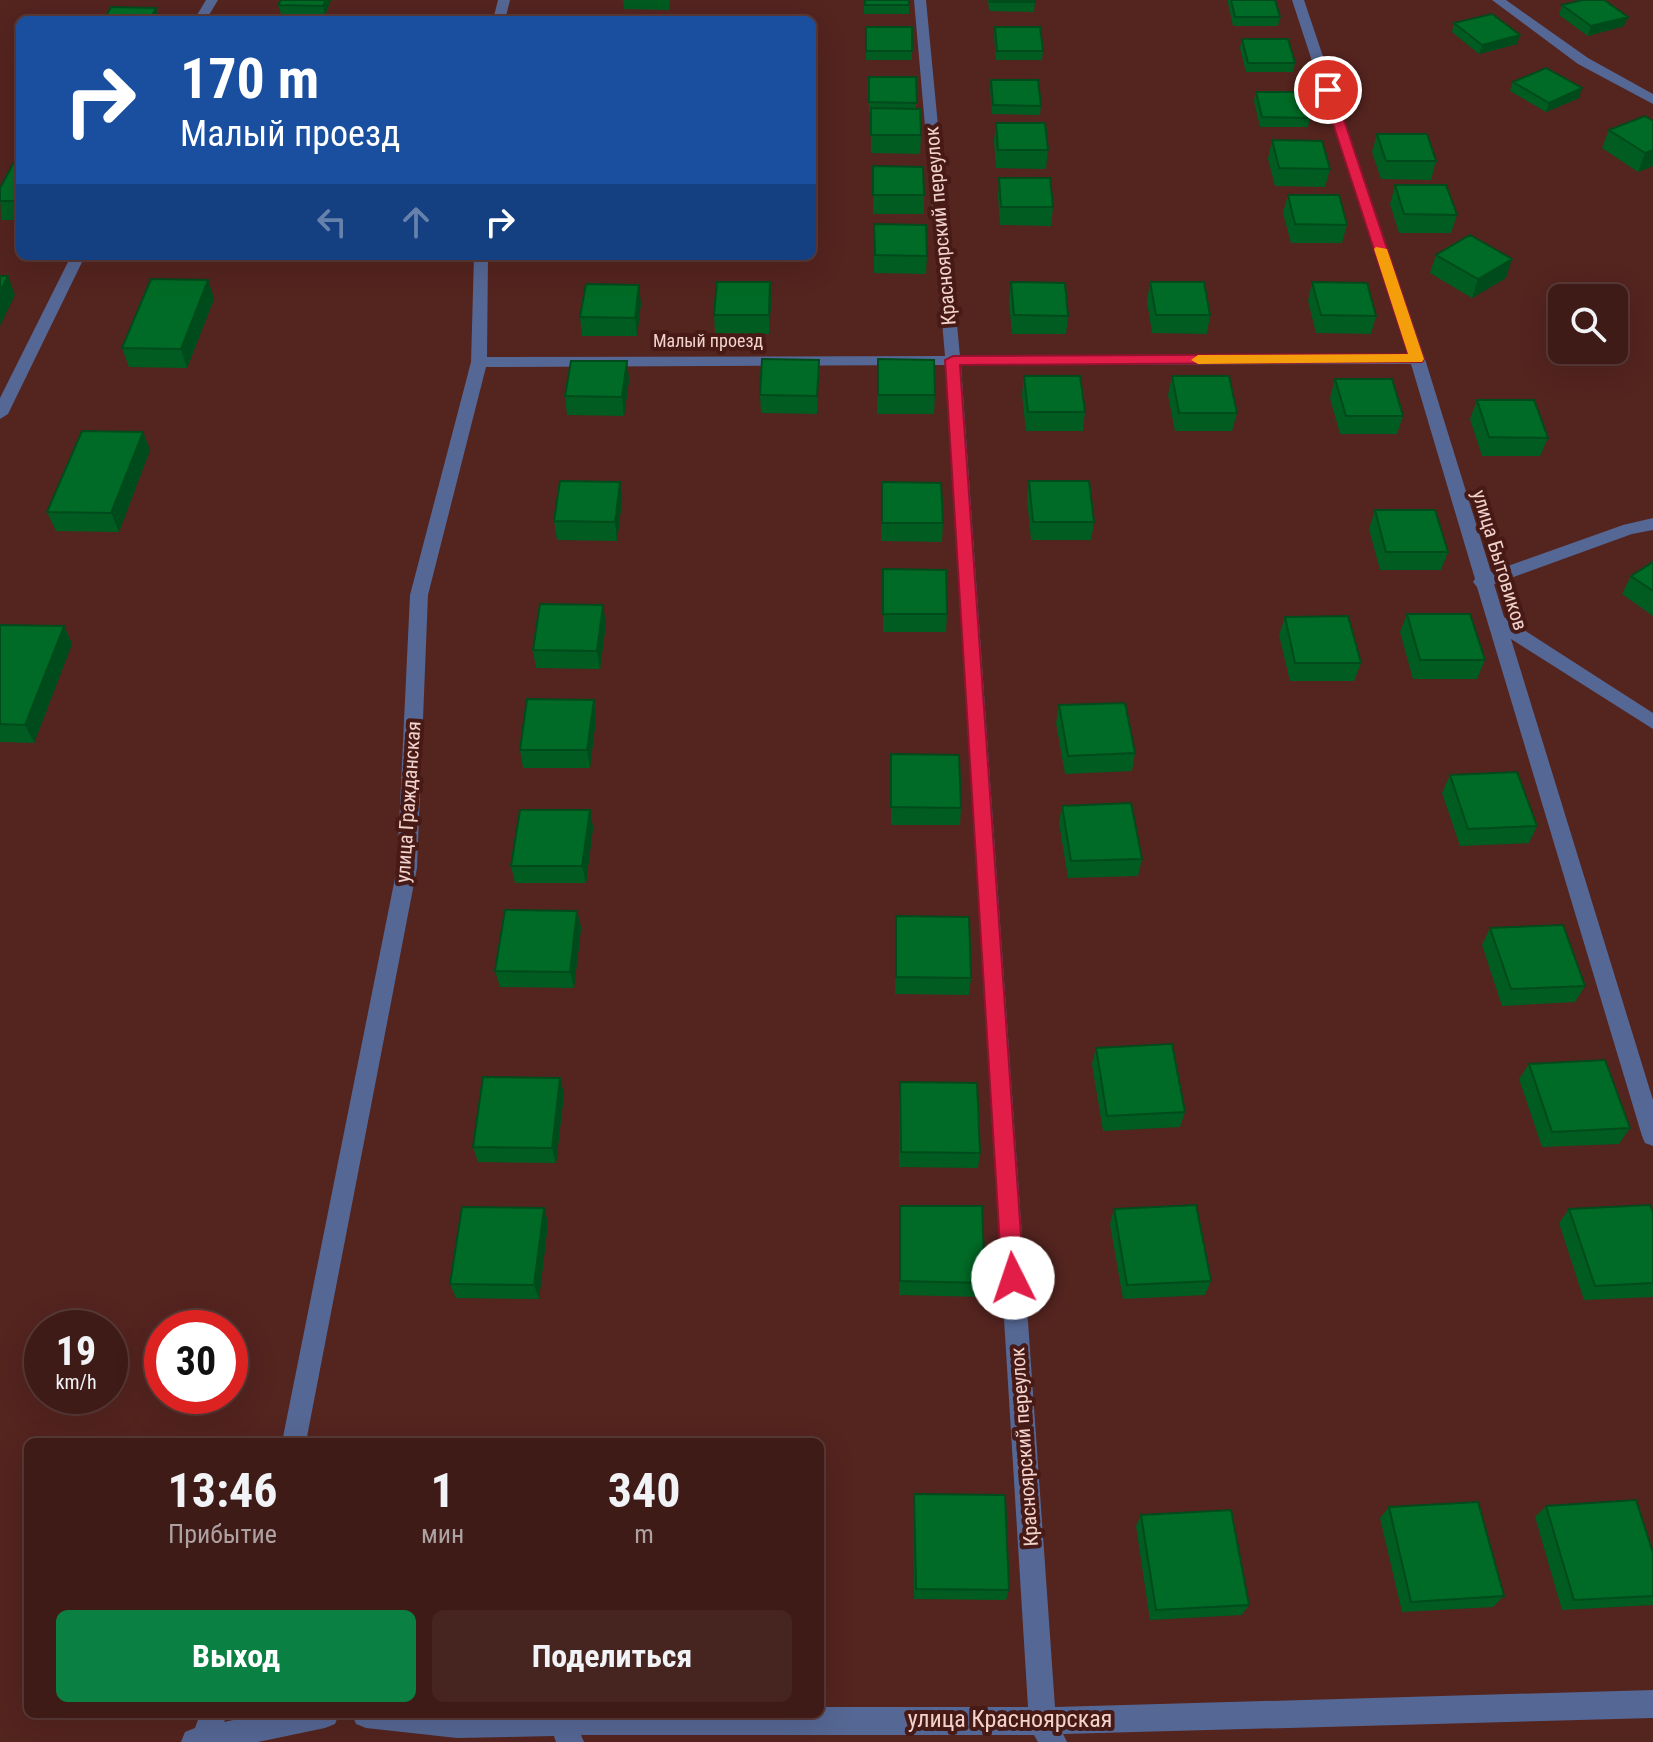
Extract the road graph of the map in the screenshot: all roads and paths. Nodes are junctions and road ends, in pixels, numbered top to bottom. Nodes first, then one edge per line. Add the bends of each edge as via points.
1 (920, 0) edge
2 (1298, 0) edge
3 (1498, 0) edge
4 (1653, 100) edge
5 (76, 260) edge
6 (481, 260) edge
7 (1417, 359) junction
8 (953, 360) junction
9 (479, 362) junction
10 (0, 414) edge
11 (1653, 524) edge
12 (1482, 582) junction
13 (1497, 621) junction
14 (1653, 722) edge
15 (1653, 1136) edge
16 (295, 1438) edge
17 (1653, 1704) edge
18 (301, 1718) edge
19 (402, 1718) edge
20 (1048, 1731) edge
21 (566, 1732) edge
22 (204, 1734) edge

1 - 8 street, Красноярский переулок
2 - 7 street, улица Бытовиков
3 - 4 street via 1583,61
5 - 10 street
6 - 9 street, улица Гражданская
7 - 8 street, Малый проезд
7 - 12 street, улица Бытовиков
8 - 9 street, Малый проезд
8 - 20 street, Красноярский переулок
9 - 16 street, улица Гражданская via 419,595 407,868
11 - 12 street
12 - 13 street, улица Бытовиков
13 - 14 street
13 - 15 street, улица Бытовиков
17 - 20 street, улица Красноярская
18 - 22 street
19 - 21 street, улица Красноярская
20 - 21 street, улица Красноярская

